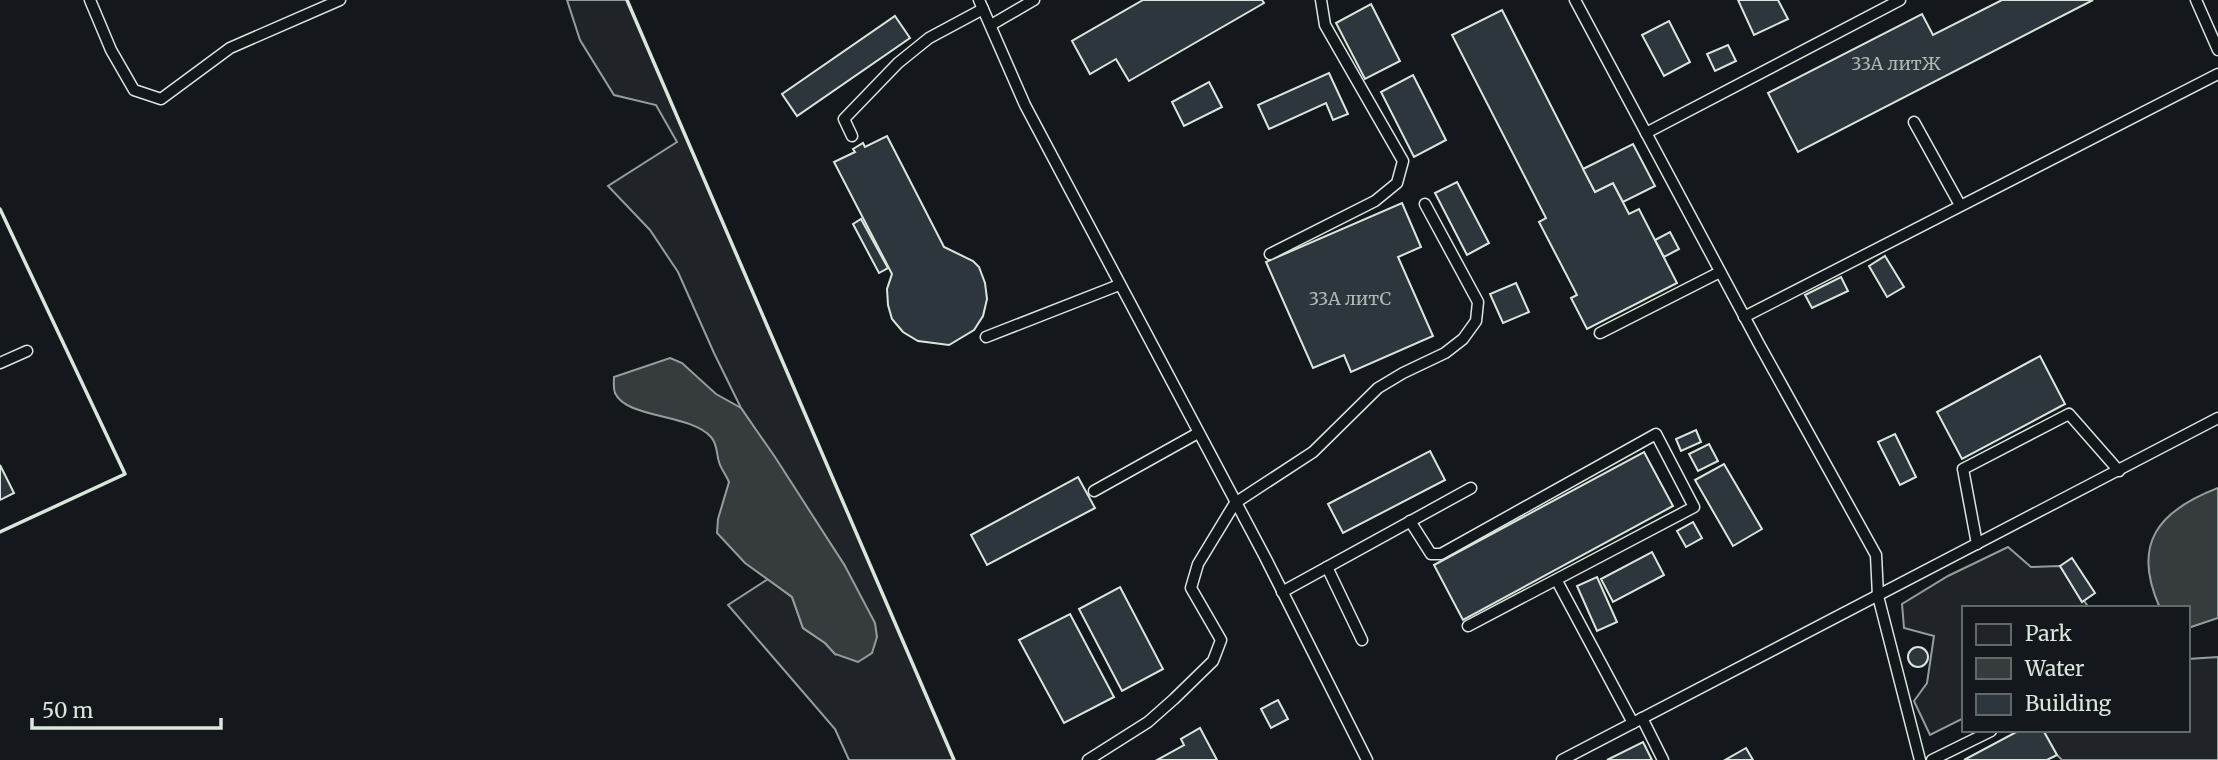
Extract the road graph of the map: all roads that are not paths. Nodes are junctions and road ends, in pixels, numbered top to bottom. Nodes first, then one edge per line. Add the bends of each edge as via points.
1 (89, 0) edge
2 (340, 0) edge
3 (1034, 0) edge
4 (1321, 0) edge
5 (1575, 0) edge
6 (1900, 0) edge
7 (2196, 0) edge
8 (981, 5) edge
9 (991, 24) junction
10 (2218, 50) edge
11 (2218, 74) edge
12 (1914, 122) dead end
13 (1646, 133) junction
14 (852, 136) dead end
15 (1426, 204) dead end
16 (1960, 205) junction
17 (1270, 254) dead end
18 (1720, 272) junction
19 (1119, 285) junction
20 (1744, 317) junction
21 (1600, 333) dead end
22 (986, 337) dead end
23 (27, 351) dead end
24 (0, 363) edge
25 (2218, 418) edge
26 (1198, 433) junction
27 (2119, 471) junction
28 (1471, 488) dead end
29 (1094, 491) dead end
30 (1236, 503) junction
31 (1410, 521) junction
32 (1977, 544) junction
33 (1326, 567) junction
34 (1557, 581) junction
35 (1282, 592) junction
36 (1878, 596) junction
37 (1468, 626) dead end
38 (1362, 640) dead end
39 (1638, 721) junction
40 (1987, 732) edge
41 (1088, 760) edge
42 (1367, 760) edge
43 (1563, 760) edge
44 (1663, 760) edge
45 (1920, 760) edge
46 (1932, 760) edge

1 - 2 lane via 134,90 161,99 230,48
3 - 9 lane
4 - 17 lane via 1325,25 1403,161 1396,183 1375,201
5 - 13 lane
6 - 13 lane
7 - 10 lane
8 - 9 lane
8 - 14 lane via 898,63 844,119
9 - 19 lane via 1025,105
11 - 16 lane
12 - 16 lane
13 - 18 lane
15 - 30 lane via 1478,302 1476,321 1445,353 1378,388 1313,452
16 - 20 lane
18 - 20 lane
18 - 21 lane
19 - 22 lane
19 - 26 lane
20 - 36 lane via 1875,555
23 - 24 lane
25 - 27 lane
26 - 29 lane
26 - 30 lane
27 - 32 lane
27 - 32 lane via 2068,414 1963,470
28 - 31 lane
30 - 35 lane
30 - 41 lane via 1198,564 1191,588 1221,640 1213,662 1148,722
31 - 33 lane
31 - 34 lane via 1431,554 1441,554 1656,435 1694,508
32 - 36 lane
33 - 35 lane
33 - 38 lane
34 - 37 lane
34 - 39 lane
35 - 42 lane
36 - 39 lane
36 - 45 lane
39 - 43 lane
39 - 44 lane
40 - 46 lane

